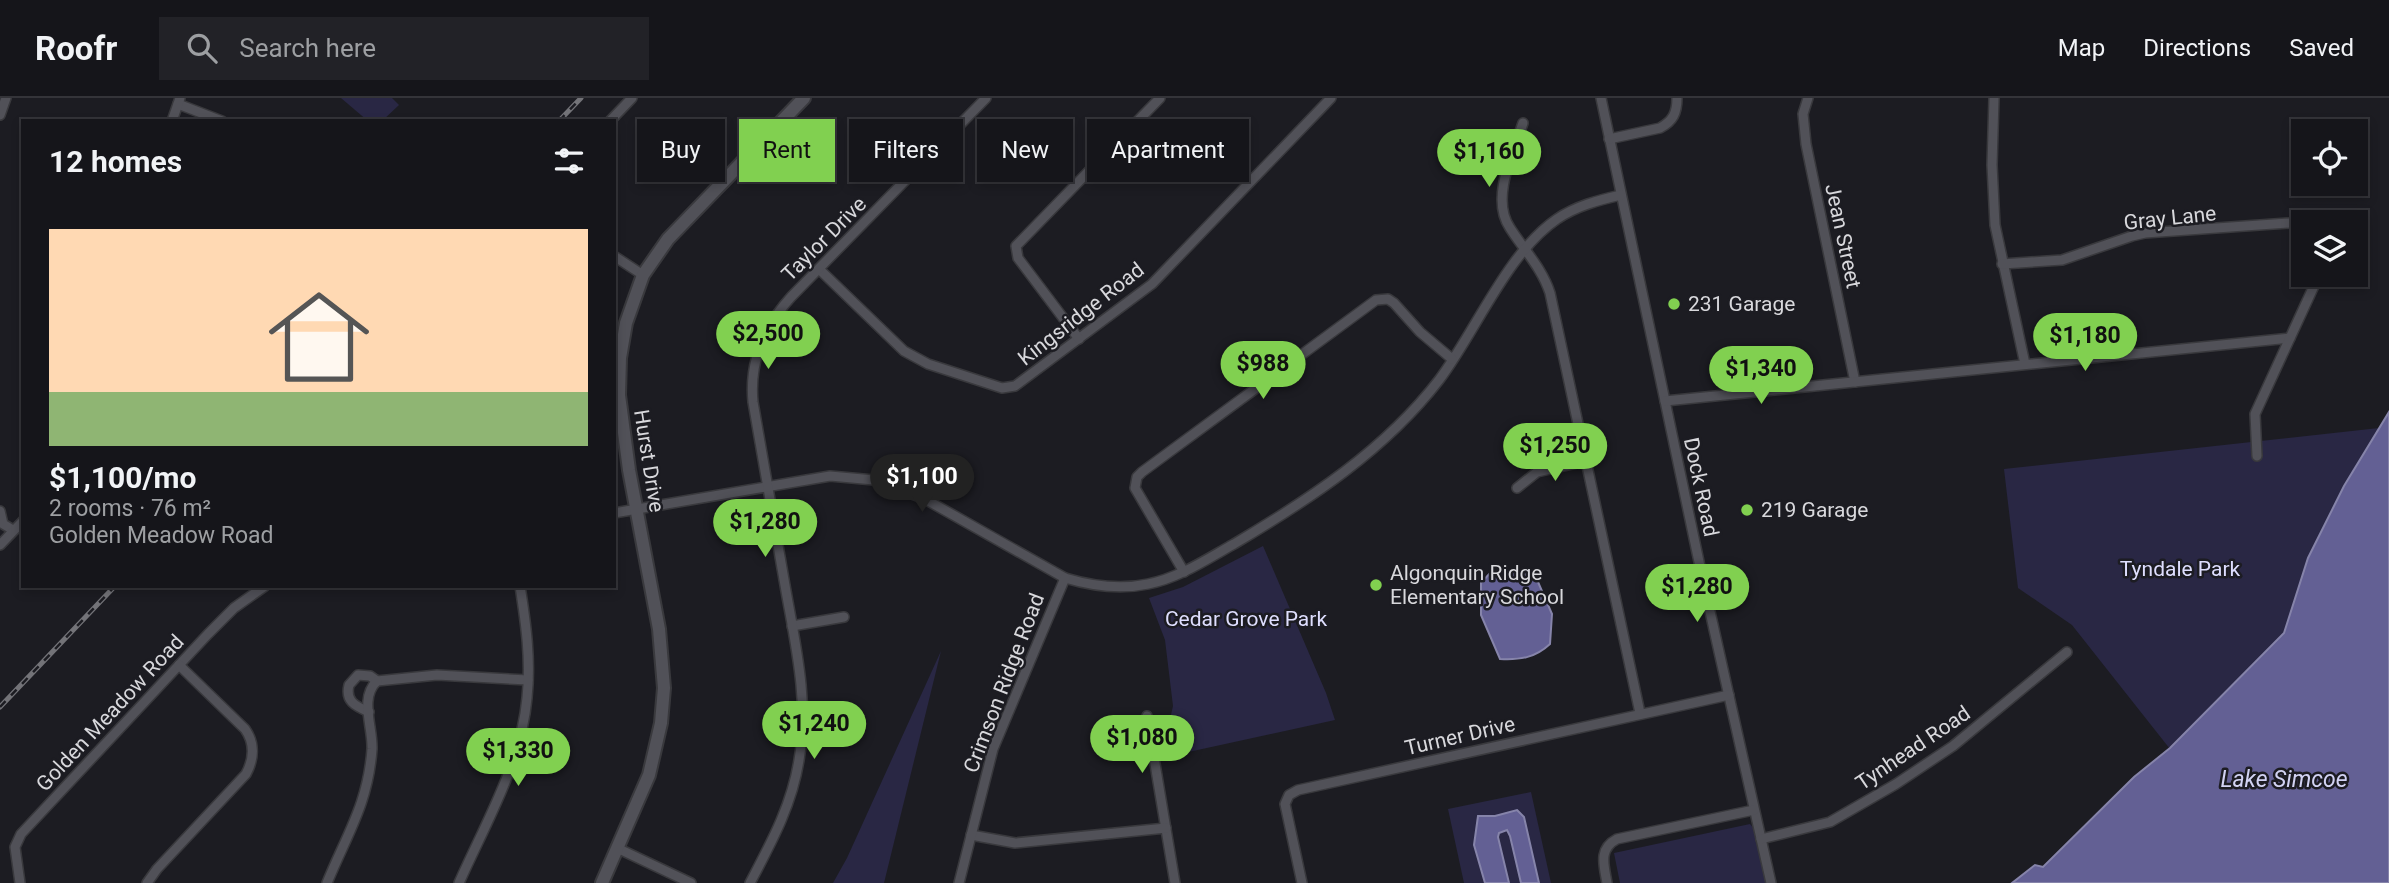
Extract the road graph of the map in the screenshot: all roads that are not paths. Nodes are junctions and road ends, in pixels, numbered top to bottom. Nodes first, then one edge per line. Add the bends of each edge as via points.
1 (6, 98) edge
2 (632, 98) edge
3 (804, 98) edge
4 (986, 98) edge
5 (1160, 98) edge
6 (1331, 98) edge
7 (1601, 98) edge
8 (1677, 98) edge
9 (1808, 98) edge
10 (1994, 98) edge
11 (179, 101) edge
12 (0, 115) edge
13 (173, 119) edge
14 (218, 119) edge
15 (612, 119) edge
16 (1523, 123) dead end
17 (1609, 139) junction
18 (1621, 195) junction
19 (2291, 223) edge
20 (1524, 247) junction
21 (616, 258) edge
22 (2002, 264) junction
23 (819, 268) junction
24 (643, 275) junction
25 (2313, 287) edge
26 (2290, 338) junction
27 (1079, 339) junction
28 (1452, 359) junction
29 (2025, 364) junction
30 (1855, 382) junction
31 (1665, 401) junction
32 (2257, 456) dead end
33 (1586, 461) junction
34 (768, 486) junction
35 (1517, 488) dead end
36 (636, 509) junction
37 (0, 510) edge
38 (616, 513) edge
39 (21, 523) edge
40 (13, 530) junction
41 (0, 545) edge
42 (1184, 572) junction
43 (1065, 578) junction
44 (262, 588) edge
45 (520, 588) edge
46 (844, 617) dead end
47 (792, 626) junction
48 (2067, 652) dead end
49 (179, 665) junction
50 (528, 680) junction
51 (377, 681) junction
52 (1729, 695) junction
53 (369, 712) junction
54 (1640, 713) junction
55 (1147, 716) dead end
56 (1754, 810) junction
57 (1166, 828) junction
58 (971, 835) junction
59 (1760, 839) junction
60 (617, 848) junction
61 (20, 883) edge
62 (147, 883) edge
63 (327, 883) edge
64 (459, 883) edge
65 (602, 883) edge
66 (691, 883) edge
67 (750, 883) edge
68 (958, 883) edge
69 (1175, 883) edge
70 (1302, 883) edge
71 (1607, 883) edge
72 (1771, 883) edge

1 - 12 street
2 - 15 street
3 - 24 street, Hurst Drive via 676,229
4 - 23 street, Taylor Drive
5 - 27 street via 1016,246 1018,258
6 - 27 street, Kingsridge Road via 1152,284
7 - 17 street, Dock Road
8 - 17 street via 1675,115 1667,124
9 - 30 street, Jean Street via 1803,114 1806,144
10 - 22 street via 1992,201
11 - 13 street
11 - 14 street
16 - 20 street via 1503,207 1508,227
17 - 18 street, Dock Road
18 - 20 street via 1565,214
18 - 31 street, Dock Road
19 - 22 street, Gray Lane via 2146,233 2062,260
20 - 28 street
20 - 33 street via 1550,293
21 - 24 street
22 - 29 street
23 - 27 street, Kingsridge Road via 904,351 928,364 1002,388 1015,386
23 - 34 street, Taylor Drive via 774,318 755,360 752,389
24 - 36 street, Hurst Drive via 623,334 619,373
25 - 26 street
26 - 29 street
26 - 32 street via 2255,414
28 - 42 street via 1405,421 1379,445 1290,510
28 - 42 street via 1394,303 1376,300 1142,472 1135,488
29 - 30 street
30 - 31 street
31 - 52 street, Dock Road
33 - 35 street via 1536,472
33 - 54 street
34 - 36 street
34 - 43 street via 830,476 886,483 923,498
34 - 47 street, Taylor Drive
36 - 38 street
36 - 60 street, Hurst Drive via 663,652 664,688 652,765
37 - 40 street via 3,524
39 - 40 street
40 - 41 street
42 - 43 street via 1123,587
43 - 58 street, Crimson Ridge Road via 993,749
44 - 49 street, Golden Meadow Road via 234,608
45 - 50 street
46 - 47 street
47 - 67 street, Taylor Drive via 803,697 799,761 784,816
48 - 59 street, Tynhead Road via 1953,746 1896,784 1830,822
49 - 61 street, Golden Meadow Road via 21,834 15,847
49 - 62 street via 245,729 252,759 246,774
50 - 51 street via 423,675
50 - 64 street via 513,760
51 - 53 street via 367,697
51 - 53 street via 358,675 349,684 353,705
52 - 54 street, Turner Drive
52 - 56 street, Dock Road
53 - 63 street via 372,745 364,796
54 - 70 street, Turner Drive via 1293,793 1285,804
55 - 57 street
56 - 59 street, Dock Road
56 - 71 street via 1617,839 1604,852
57 - 58 street via 1016,843
57 - 69 street
58 - 68 street, Crimson Ridge Road
59 - 72 street, Dock Road
60 - 65 street, Hurst Drive
60 - 66 street

